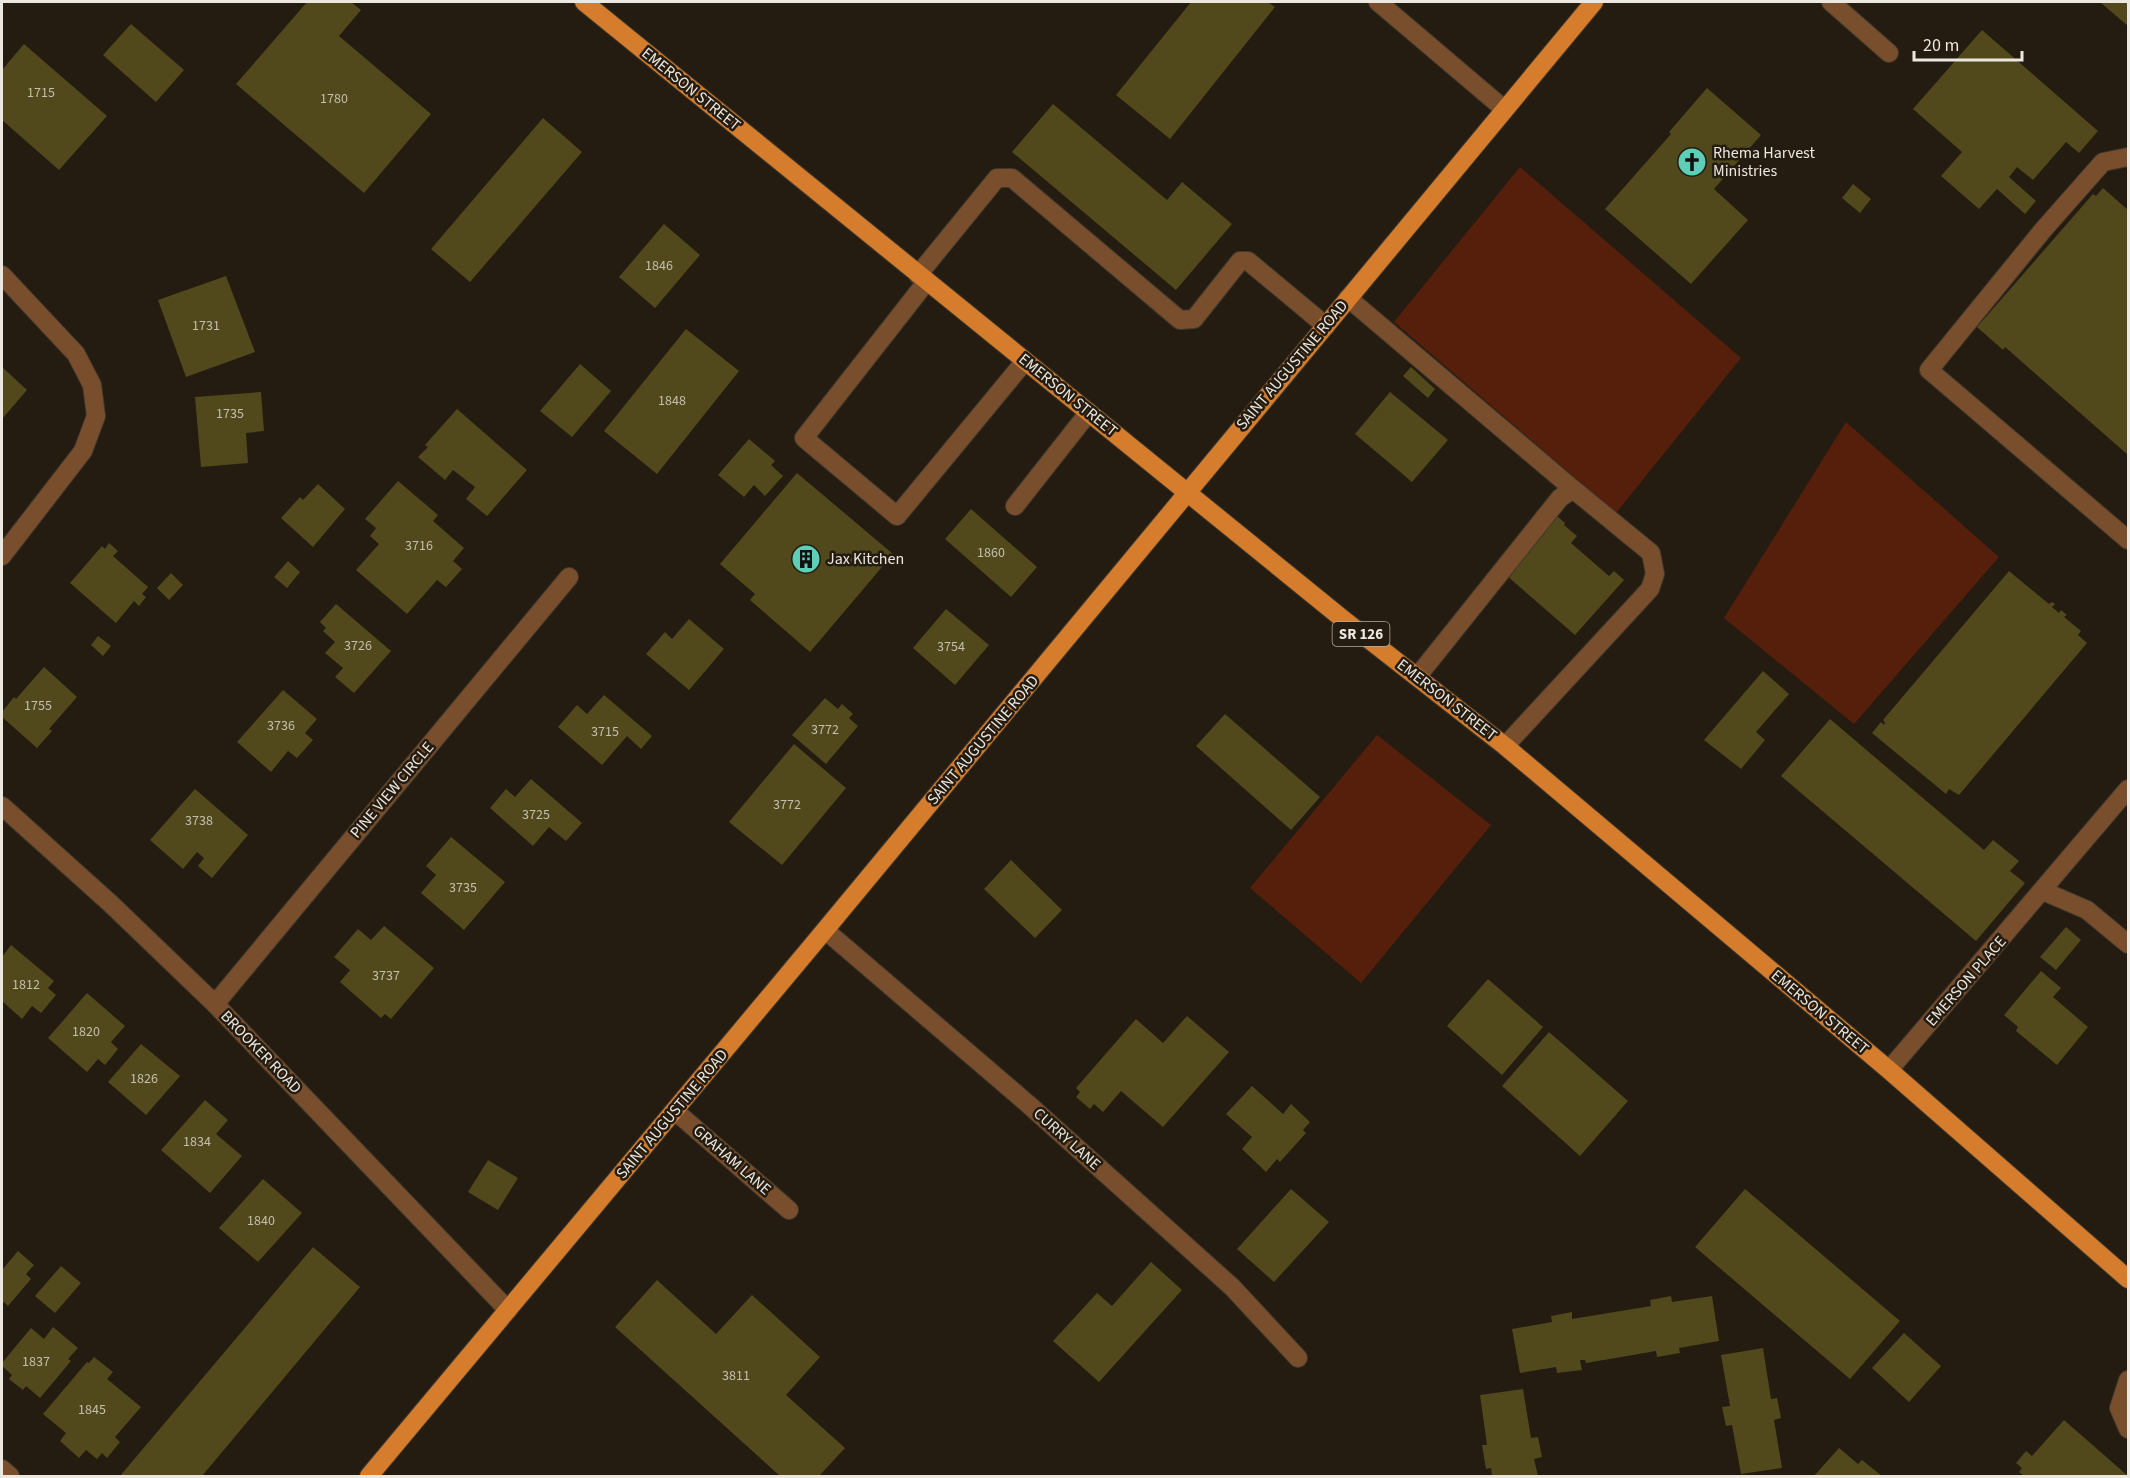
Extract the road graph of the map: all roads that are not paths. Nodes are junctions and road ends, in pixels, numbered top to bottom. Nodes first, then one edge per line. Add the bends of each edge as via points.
1 (584, 2) edge
2 (1378, 2) edge
3 (1594, 2) edge
4 (1831, 2) edge
5 (1889, 52) dead end
6 (1504, 109) junction
7 (2128, 157) edge
8 (2, 275) edge
9 (922, 278) junction
10 (1348, 298) junction
11 (1326, 326) junction
12 (1025, 361) junction
13 (1089, 412) junction
14 (1573, 489) junction
15 (1187, 492) junction
16 (1015, 506) dead end
17 (2128, 540) edge
18 (2, 556) edge
19 (569, 577) dead end
20 (1417, 677) junction
21 (1505, 746) junction
22 (2128, 789) edge
23 (2, 806) edge
24 (2043, 891) junction
25 (825, 930) junction
26 (2128, 944) edge
27 (215, 1004) junction
28 (1889, 1070) junction
29 (675, 1111) junction
30 (789, 1210) dead end
31 (2128, 1279) edge
32 (508, 1310) junction
33 (1298, 1358) dead end
34 (2128, 1380) edge
35 (2128, 1429) edge
36 (2, 1469) edge
37 (10, 1476) edge
38 (369, 1476) edge

1 - 9 main road, EMERSON STREET / SR 126
2 - 6 street
3 - 6 main road, SAINT AUGUSTINE ROAD
4 - 5 street
6 - 10 main road, SAINT AUGUSTINE ROAD
7 - 17 street via 2103,162 1929,370
8 - 18 street via 76,354 92,385 96,416 83,451
9 - 11 street via 997,178 1012,178 1180,320 1194,319 1240,261 1248,261
9 - 12 main road, EMERSON STREET / SR 126
9 - 12 street via 804,438 897,516
10 - 11 main road, SAINT AUGUSTINE ROAD
10 - 14 street
11 - 15 main road, SAINT AUGUSTINE ROAD
12 - 13 main road, EMERSON STREET / SR 126
13 - 15 main road, EMERSON STREET / SR 126
13 - 16 street
14 - 20 street via 1560,498
14 - 21 street via 1650,553 1655,574 1650,589
15 - 20 main road, EMERSON STREET / SR 126
15 - 25 main road, SAINT AUGUSTINE ROAD
19 - 27 street, PINE VIEW CIRCLE
20 - 21 main road, EMERSON STREET / SR 126
21 - 28 main road, EMERSON STREET / SR 126
22 - 24 street, EMERSON PLACE
23 - 27 street, BROOKER ROAD
24 - 26 street via 2087,910
24 - 28 street, EMERSON PLACE
25 - 29 main road, SAINT AUGUSTINE ROAD
25 - 33 street, CURRY LANE via 1028,1104 1232,1287
27 - 32 street, BROOKER ROAD
28 - 31 main road, EMERSON STREET / SR 126
29 - 30 street, GRAHAM LANE
29 - 32 main road, SAINT AUGUSTINE ROAD
32 - 38 main road, SAINT AUGUSTINE ROAD
34 - 35 street via 2119,1408
36 - 37 street

